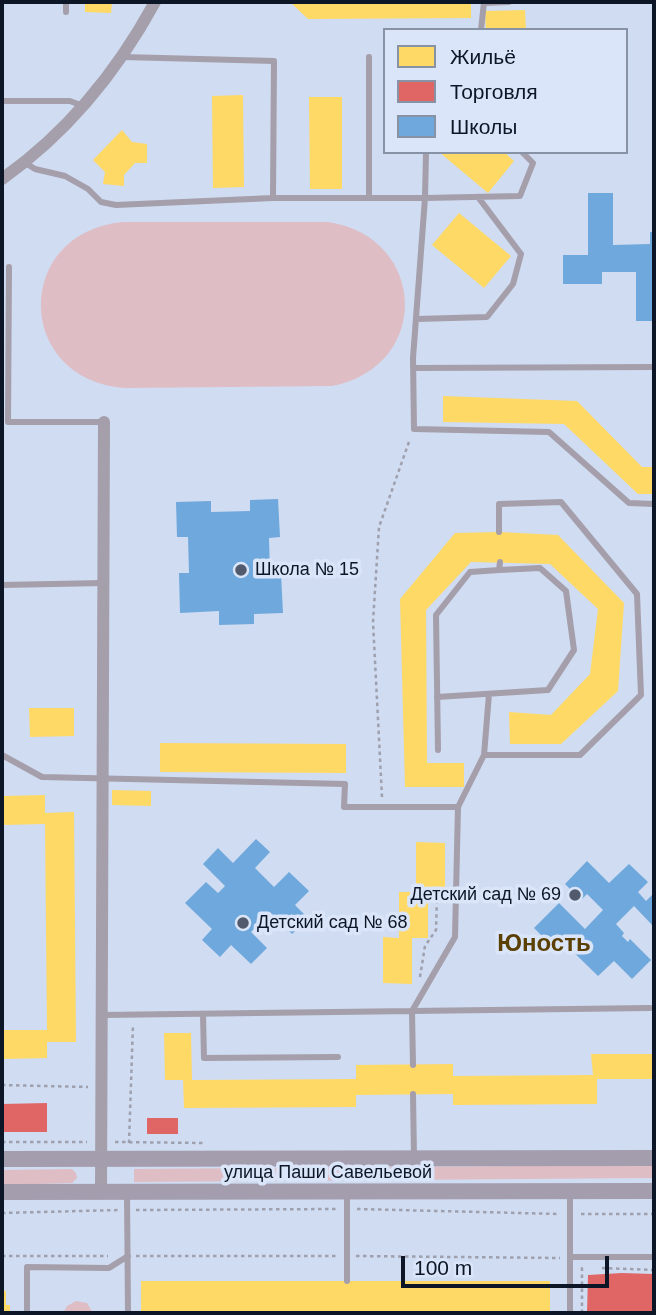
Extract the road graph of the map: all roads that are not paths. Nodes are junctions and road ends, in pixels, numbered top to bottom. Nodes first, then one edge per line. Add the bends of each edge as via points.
1 (66, 2) edge
2 (155, 2) edge
3 (484, 2) edge
4 (509, 2) edge
5 (66, 12) dead end
6 (481, 28) edge
7 (122, 57) junction
8 (369, 57) dead end
9 (2, 101) edge
10 (83, 107) junction
11 (426, 154) edge
12 (524, 154) edge
13 (24, 162) junction
14 (2, 179) edge
15 (478, 197) junction
16 (274, 198) junction
17 (369, 198) junction
18 (425, 198) junction
19 (9, 267) dead end
20 (417, 319) junction
21 (654, 366) edge
22 (413, 368) junction
23 (104, 422) joint
24 (654, 504) edge
25 (499, 532) dead end
26 (104, 583) junction
27 (2, 585) edge
28 (489, 694) junction
29 (437, 696) junction
30 (438, 750) dead end
31 (2, 755) edge
32 (484, 755) junction
33 (103, 779) junction
34 (458, 807) junction
35 (650, 1008) dead end
36 (412, 1011) junction
37 (203, 1014) junction
38 (102, 1015) junction
39 (338, 1057) dead end
40 (413, 1065) dead end
41 (413, 1094) dead end
42 (654, 1158) edge
43 (2, 1159) edge
44 (101, 1159) junction
45 (414, 1159) junction
46 (570, 1191) junction
47 (654, 1191) edge
48 (2, 1192) edge
49 (101, 1192) junction
50 (127, 1192) junction
51 (347, 1192) junction
52 (128, 1256) junction
53 (570, 1257) junction
54 (654, 1257) edge
55 (347, 1281) dead end
56 (27, 1313) edge
57 (128, 1313) edge
58 (570, 1313) edge

1 - 5 lane
2 - 7 street
3 - 4 lane
3 - 6 lane
7 - 10 street
7 - 16 lane via 274,61
8 - 17 lane
9 - 10 lane via 70,102
10 - 13 street
11 - 18 lane
12 - 15 lane via 533,163 520,197
13 - 14 street
13 - 16 lane via 65,176 88,188 101,202 116,205
15 - 18 lane
15 - 20 lane via 521,254 513,284 487,317
16 - 17 lane
17 - 18 lane
18 - 20 lane
19 - 23 lane via 8,422
20 - 22 lane
21 - 22 lane
22 - 24 lane via 414,429 549,432 629,503
23 - 26 street
25 - 32 lane via 499,504 561,502 637,594 641,695 580,755
26 - 27 lane
26 - 33 street
28 - 29 lane
28 - 29 lane via 548,690 575,650 566,591 540,568 499,566 470,572 436,615
28 - 32 lane
29 - 30 lane
31 - 33 lane via 42,777
32 - 34 lane
33 - 34 lane via 345,784 344,807
33 - 38 street
34 - 36 lane via 455,937
35 - 36 lane
36 - 37 lane
36 - 40 lane
37 - 38 lane
37 - 39 lane via 204,1058
38 - 44 street
41 - 45 lane
42 - 45 main road, улица Паши Савельевой
43 - 44 main road, улица Паши Савельевой
44 - 45 main road, улица Паши Савельевой
44 - 49 street
46 - 47 main road, улица Паши Савельевой
46 - 51 main road, улица Паши Савельевой
46 - 53 lane
48 - 49 main road, улица Паши Савельевой
49 - 50 main road, улица Паши Савельевой
50 - 51 main road, улица Паши Савельевой
50 - 52 lane
51 - 55 lane
52 - 56 lane via 109,1268 27,1267
52 - 57 lane
53 - 54 lane
53 - 58 lane

